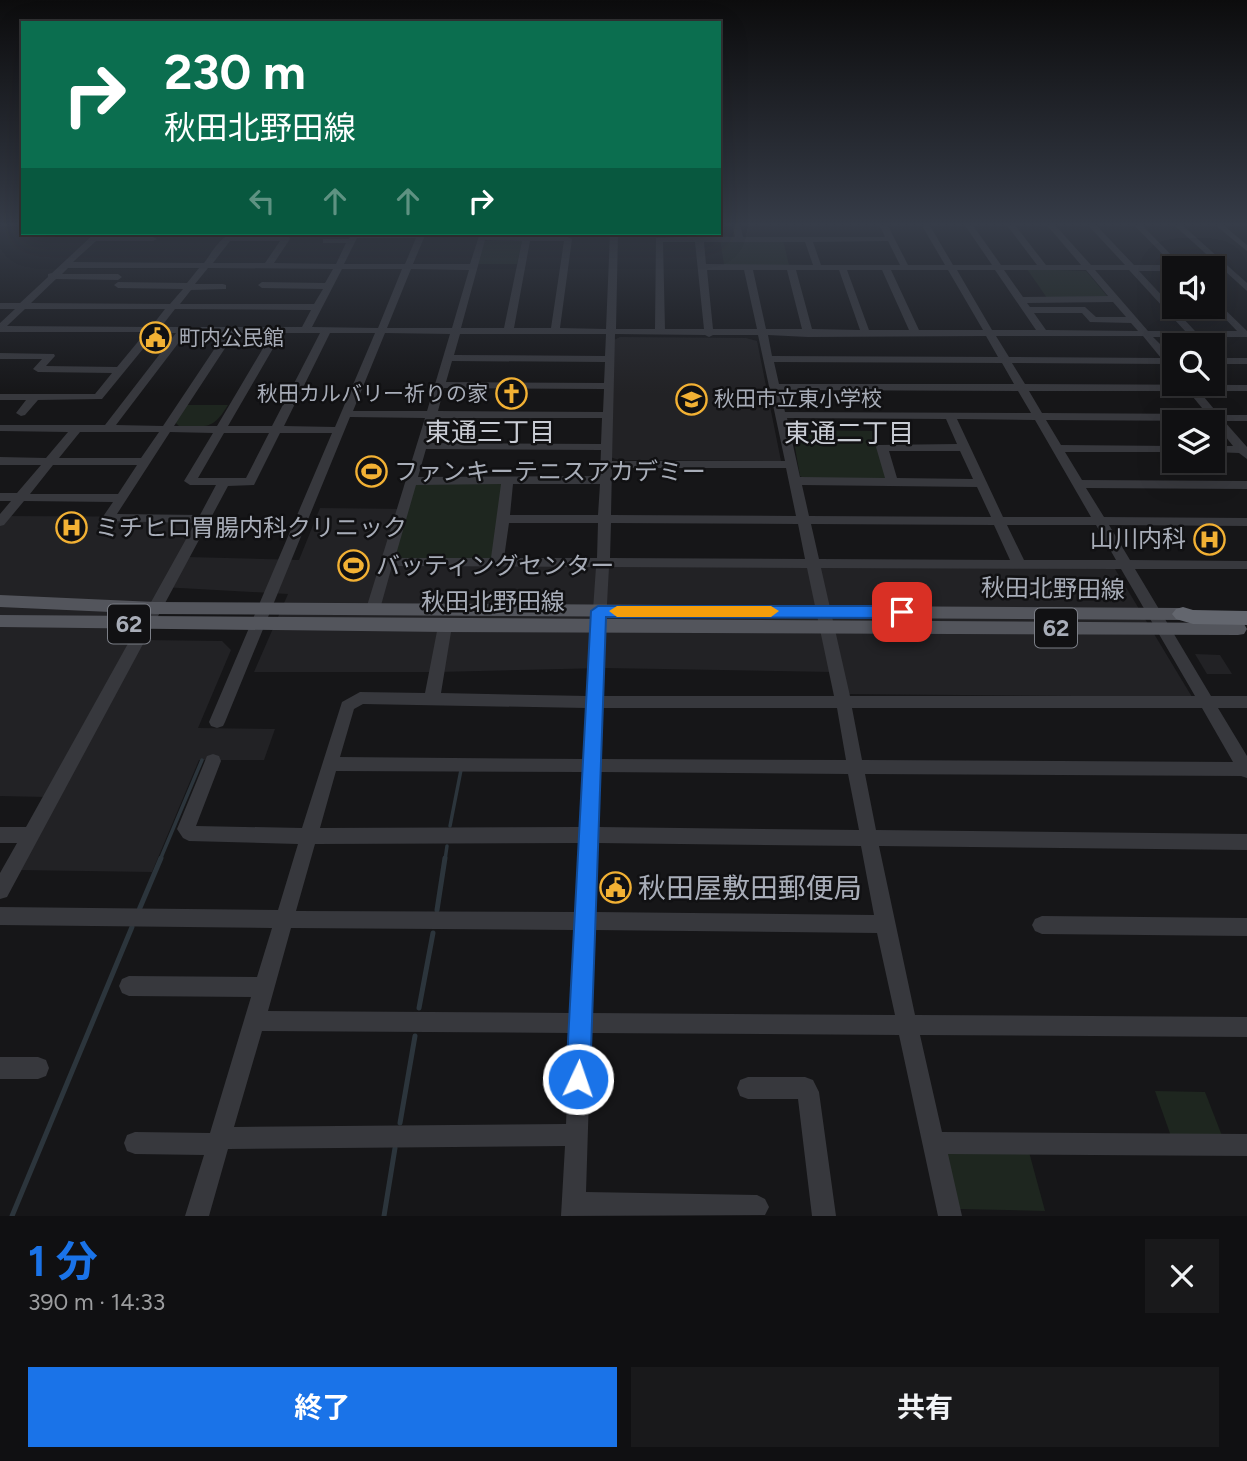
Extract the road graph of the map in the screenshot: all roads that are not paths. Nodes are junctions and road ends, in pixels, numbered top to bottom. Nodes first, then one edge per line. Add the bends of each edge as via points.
1 (46, 281) edge
2 (115, 281) edge
3 (192, 281) edge
4 (331, 281) edge
5 (402, 281) edge
6 (470, 281) edge
7 (519, 281) edge
8 (562, 281) edge
9 (613, 281) edge
10 (659, 281) edge
11 (703, 281) edge
12 (751, 281) edge
13 (794, 281) edge
14 (847, 281) edge
15 (891, 281) edge
16 (959, 281) edge
17 (1008, 281) edge
18 (1098, 281) edge
19 (1145, 281) edge
20 (262, 285) dead end
21 (188, 286) junction
22 (328, 286) junction
23 (223, 287) dead end
24 (1114, 299) junction
25 (1021, 300) junction
26 (0, 306) edge
27 (22, 306) junction
28 (173, 306) junction
29 (317, 307) junction
30 (1027, 310) junction
31 (1225, 313) edge
32 (1132, 320) junction
33 (0, 328) edge
34 (152, 330) junction
35 (183, 330) junction
36 (232, 330) junction
37 (278, 331) junction
38 (305, 331) junction
39 (326, 331) junction
40 (381, 331) junction
41 (456, 332) junction
42 (508, 332) junction
43 (555, 332) junction
44 (611, 333) junction
45 (660, 333) junction
46 (1043, 333) junction
47 (1192, 333) edge
48 (709, 334) junction
49 (761, 334) junction
50 (808, 334) junction
51 (866, 334) junction
52 (916, 334) junction
53 (990, 334) junction
54 (1147, 334) junction
55 (1162, 334) edge
56 (1225, 334) edge
57 (1246, 334) edge
58 (1162, 351) edge
59 (0, 356) edge
60 (448, 358) junction
61 (610, 359) junction
62 (768, 359) junction
63 (1005, 360) junction
64 (1225, 361) edge
65 (1247, 361) edge
66 (1162, 363) edge
67 (119, 370) junction
68 (440, 384) junction
69 (609, 386) junction
70 (1162, 386) edge
71 (775, 387) junction
72 (1225, 387) edge
73 (1021, 388) junction
74 (1247, 388) edge
75 (1197, 396) edge
76 (0, 397) edge
77 (35, 397) junction
78 (1209, 410) edge
79 (21, 413) dead end
80 (346, 414) junction
81 (431, 414) junction
82 (608, 415) junction
83 (781, 415) junction
84 (950, 416) junction
85 (1038, 416) junction
86 (1162, 417) edge
87 (1225, 418) edge
88 (1247, 418) edge
89 (0, 428) edge
90 (76, 429) junction
91 (108, 429) junction
92 (168, 429) junction
93 (221, 429) junction
94 (1225, 429) edge
95 (277, 430) junction
96 (340, 430) junction
97 (421, 446) junction
98 (607, 447) junction
99 (964, 448) junction
100 (1058, 448) junction
101 (1162, 449) edge
102 (1225, 450) edge
103 (1245, 452) edge
104 (0, 461) edge
105 (50, 462) junction
106 (145, 462) junction
107 (606, 464) junction
108 (791, 465) junction
109 (508, 480) junction
110 (606, 480) junction
111 (411, 481) junction
112 (794, 481) junction
113 (224, 482) junction
114 (892, 482) junction
115 (981, 483) junction
116 (1078, 484) junction
117 (1247, 485) edge
118 (0, 497) edge
119 (19, 497) junction
120 (121, 498) junction
121 (204, 519) junction
122 (503, 519) junction
123 (604, 520) junction
124 (803, 521) junction
125 (0, 522) edge
126 (999, 522) junction
127 (1100, 523) junction
128 (1247, 523) edge
129 (387, 562) junction
130 (497, 562) junction
131 (603, 562) junction
132 (812, 562) junction
133 (1019, 564) junction
134 (1126, 564) junction
135 (1247, 565) edge
136 (0, 601) edge
137 (373, 609) junction
138 (1182, 614) joint
139 (150, 616) junction
140 (262, 617) junction
141 (598, 619) junction
142 (825, 620) junction
143 (0, 621) edge
144 (1158, 621) junction
145 (1245, 623) edge
146 (444, 626) junction
147 (432, 699) junction
148 (596, 701) junction
149 (843, 701) junction
150 (1206, 702) junction
151 (1247, 702) edge
152 (218, 722) dead end
153 (213, 761) dead end
154 (330, 764) junction
155 (593, 765) junction
156 (855, 766) junction
157 (1247, 770) edge
158 (0, 835) edge
159 (30, 835) junction
160 (309, 835) junction
161 (588, 835) junction
162 (869, 838) junction
163 (1247, 842) edge
164 (0, 891) edge
165 (0, 916) edge
166 (584, 920) junction
167 (283, 921) junction
168 (886, 924) junction
169 (1042, 925) dead end
170 (1247, 927) edge
171 (129, 986) dead end
172 (264, 987) junction
173 (255, 1021) junction
174 (581, 1021) junction
175 (908, 1026) junction
176 (1247, 1027) edge
177 (0, 1068) edge
178 (38, 1069) dead end
179 (748, 1088) dead end
180 (576, 1135) junction
181 (220, 1141) junction
182 (135, 1143) dead end
183 (934, 1143) junction
184 (1247, 1145) edge
185 (757, 1207) dead end
186 (573, 1209) edge
187 (197, 1216) edge
188 (824, 1216) edge
189 (950, 1216) edge

1 - 27 street
2 - 21 street
3 - 21 street
4 - 22 street
5 - 40 street
6 - 41 street
7 - 42 street
8 - 43 street
9 - 44 street
10 - 45 street
11 - 48 street
12 - 49 street
13 - 50 street
14 - 51 street
15 - 52 street
16 - 53 street
17 - 25 street
18 - 24 street
19 - 47 street
20 - 22 street
21 - 23 street
21 - 28 street
22 - 29 street
24 - 25 street
24 - 32 street
25 - 30 street
26 - 27 street
27 - 28 street
27 - 33 street
28 - 29 street
28 - 34 street
29 - 38 street
30 - 32 street via 1085,310 1093,320
30 - 46 street
31 - 57 street
32 - 54 street
33 - 34 street
34 - 35 street
34 - 67 street
35 - 36 street
35 - 91 street
36 - 37 street
36 - 92 street
37 - 38 street
37 - 93 street
38 - 39 street
39 - 40 street
39 - 95 street
40 - 41 street
40 - 80 street
41 - 42 street
41 - 60 street
42 - 43 street
43 - 44 street
44 - 45 street
44 - 61 street
45 - 48 street
46 - 53 street
46 - 54 street
48 - 49 street
49 - 50 street
49 - 62 street
50 - 51 street
51 - 52 street
52 - 53 street
53 - 63 street
54 - 55 street
54 - 58 street
56 - 57 street
59 - 67 street via 50,356 37,369
60 - 61 street
60 - 68 street
61 - 69 street
62 - 63 street
62 - 71 street
63 - 66 street
63 - 73 street
64 - 65 street
67 - 77 street via 98,397
68 - 69 street
68 - 81 street
69 - 82 street
70 - 73 street
71 - 73 street
71 - 83 street
72 - 74 street
73 - 85 street
75 - 78 street
76 - 77 street
77 - 79 street
80 - 81 street
80 - 96 street
81 - 82 street
81 - 97 street
82 - 98 street
83 - 84 street
83 - 108 street
84 - 85 street
84 - 99 street
85 - 86 street
85 - 100 street
87 - 88 street
89 - 90 street
90 - 91 street
90 - 105 street
91 - 92 street
92 - 93 street
92 - 106 street
93 - 95 street
93 - 113 street via 190,481
94 - 103 street
95 - 96 street
95 - 113 street via 250,482
96 - 140 street
97 - 98 street
97 - 111 street
98 - 107 street
99 - 114 street via 881,447
99 - 115 street
100 - 101 street
100 - 116 street
102 - 103 street
104 - 105 street
105 - 106 street
105 - 119 street
106 - 120 street
107 - 108 street
107 - 110 street
108 - 112 street
109 - 110 street
109 - 111 street
109 - 122 street
110 - 123 street
111 - 129 street
112 - 114 street
112 - 124 street
113 - 121 street
114 - 115 street
115 - 126 street
116 - 117 street
116 - 127 street
118 - 119 street
119 - 120 street
119 - 125 street
120 - 121 street via 108,518
121 - 139 street
122 - 123 street
122 - 130 street
123 - 124 street
123 - 131 street
124 - 126 street
124 - 132 street
126 - 127 street
126 - 133 street
127 - 128 street
127 - 134 street
129 - 130 street
129 - 137 street
130 - 131 street
131 - 132 street
131 - 141 street
132 - 133 street
132 - 142 street
133 - 134 street
134 - 135 street
134 - 144 street
136 - 139 main road, 秋田北野田線 / 62
137 - 140 main road, 秋田北野田線 / 62
137 - 141 main road, 秋田北野田線 / 62
138 - 144 main road, 秋田北野田線 / 62
138 - 145 highway, 62
139 - 140 main road, 秋田北野田線 / 62
139 - 143 main road, 秋田北野田線 / 62
139 - 159 street
140 - 146 main road, 秋田北野田線 / 62
140 - 152 street
141 - 142 main road, 秋田北野田線 / 62
141 - 146 main road, 秋田北野田線 / 62
141 - 148 street
142 - 144 main road, 秋田北野田線 / 62
142 - 149 street
144 - 145 main road, 秋田北野田線 / 62
144 - 150 street
146 - 147 street
147 - 148 street
147 - 154 street via 360,698 347,706
148 - 149 street
148 - 155 street
149 - 150 street
149 - 156 street
150 - 151 street
150 - 157 street
153 - 160 street via 186,829 189,833
154 - 155 street
154 - 160 street
155 - 156 street
155 - 161 street
156 - 157 street
156 - 162 street
158 - 159 street
159 - 164 street
160 - 161 street
160 - 167 street
161 - 162 street
161 - 166 street
162 - 163 street
162 - 168 street
165 - 167 street
166 - 167 street
166 - 168 street
166 - 174 street
167 - 172 street
168 - 175 street
169 - 170 street
171 - 172 street
172 - 173 street
173 - 174 street
173 - 181 street
174 - 175 street
174 - 180 street
175 - 176 street
175 - 183 street
177 - 178 street
179 - 188 street via 804,1088 808,1092
180 - 181 street
180 - 186 street
181 - 182 street
181 - 187 street
183 - 184 street
183 - 189 street
185 - 186 street

